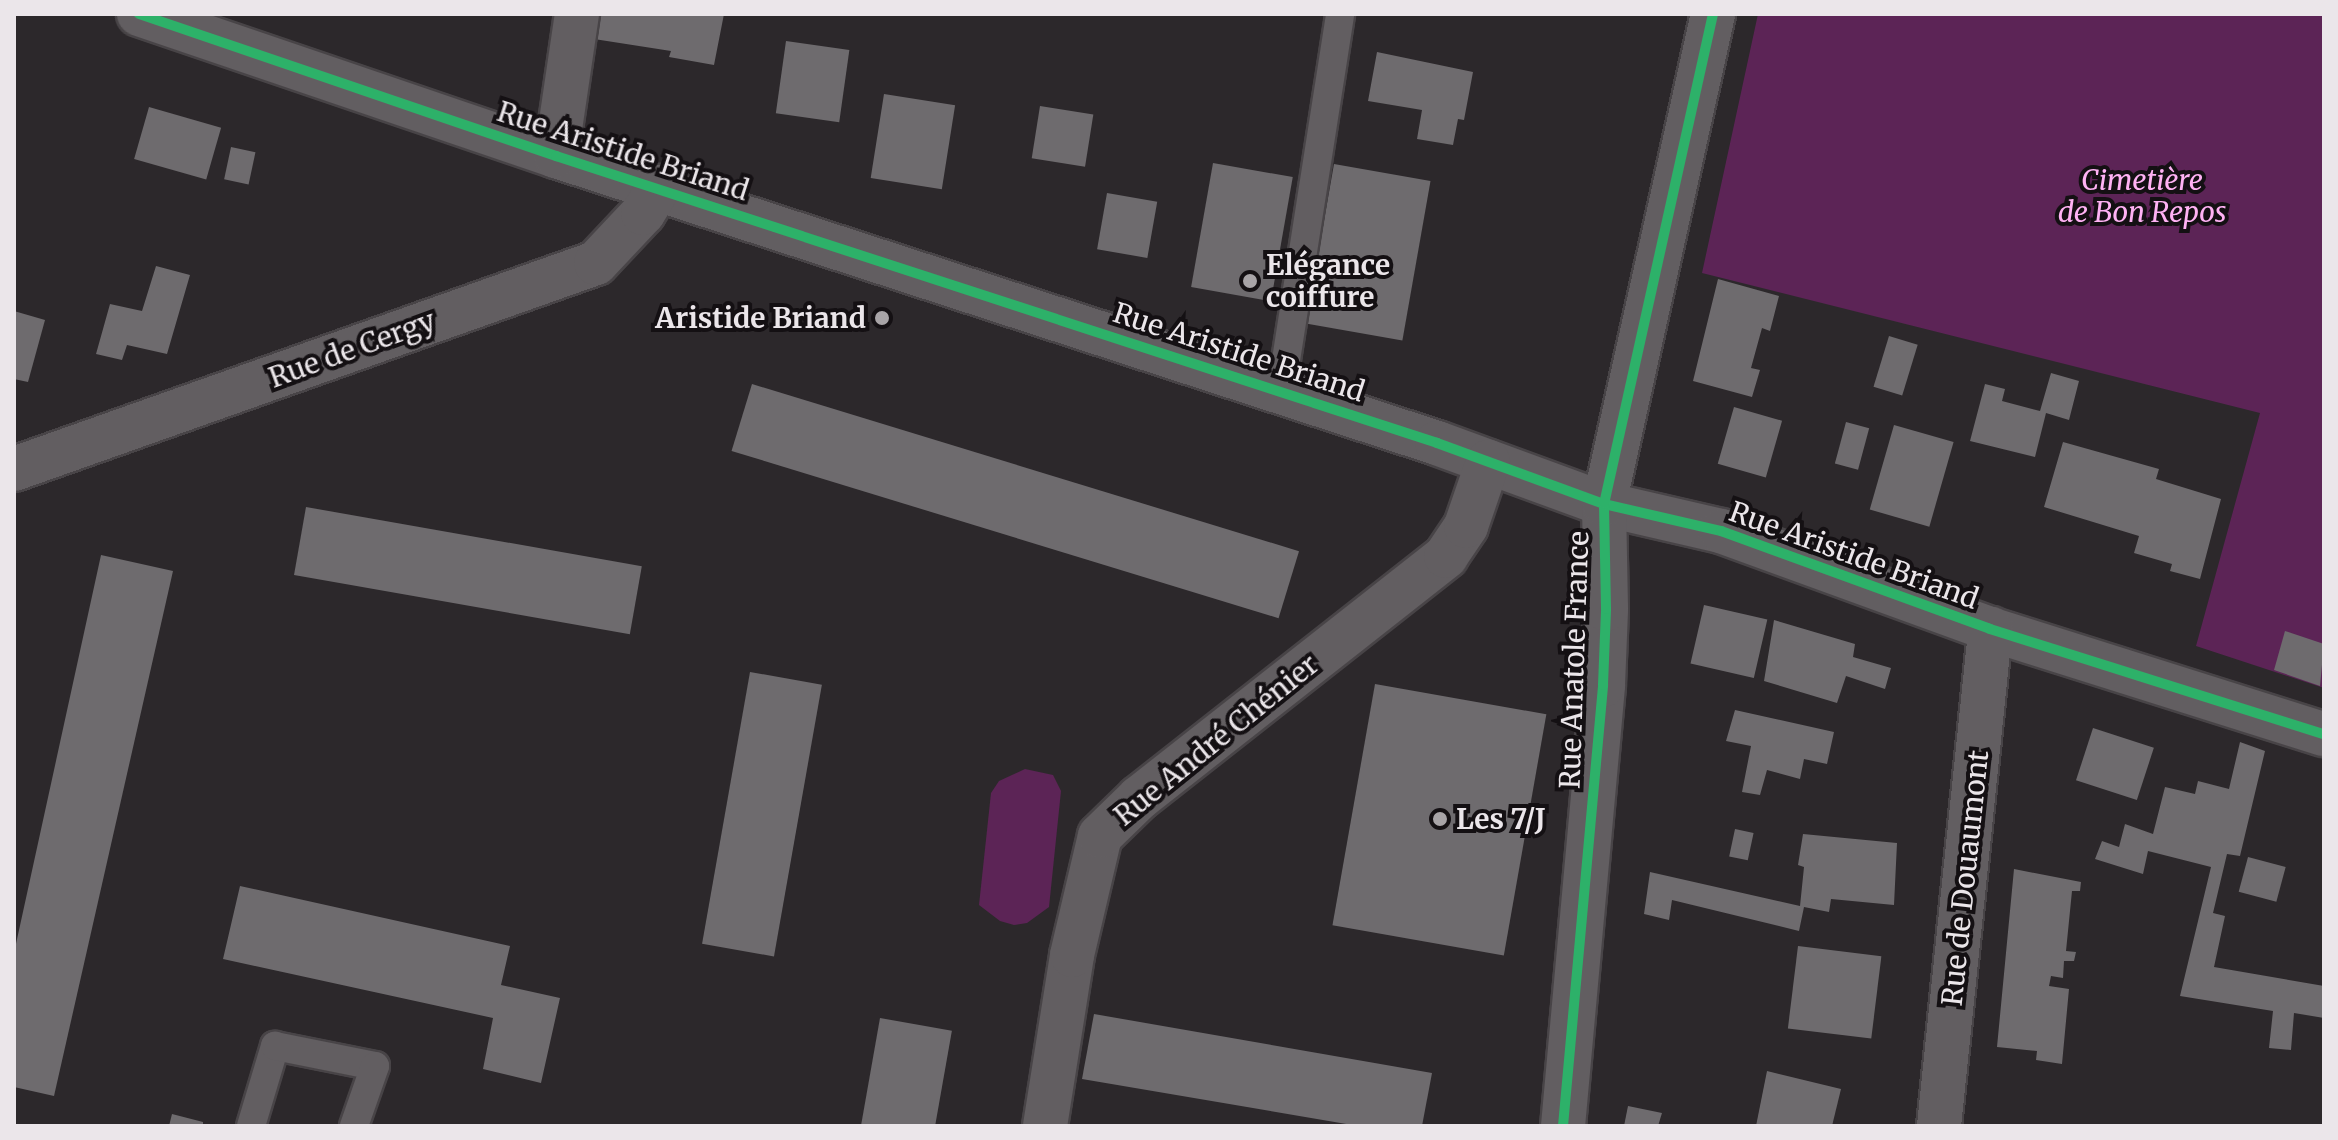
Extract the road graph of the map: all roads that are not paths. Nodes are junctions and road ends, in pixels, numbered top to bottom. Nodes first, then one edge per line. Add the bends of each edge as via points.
1 (139, 14) edge
2 (577, 14) edge
3 (1340, 14) edge
4 (1713, 14) edge
5 (556, 156) junction
6 (659, 187) junction
7 (1281, 392) junction
8 (1488, 462) junction
9 (14, 469) edge
10 (1604, 504) junction
11 (1990, 629) junction
12 (2324, 734) edge
13 (251, 1126) edge
14 (354, 1126) edge
15 (1045, 1126) edge
16 (1563, 1126) edge
17 (1939, 1126) edge

1 - 5 street, Rue Aristide Briand
2 - 5 street
3 - 7 lane
4 - 10 street, Rue Anatole France
5 - 6 street, Rue Aristide Briand
6 - 7 street, Rue Aristide Briand
6 - 9 street, Rue de Cergy via 643,213 596,263
7 - 8 street, Rue Aristide Briand
8 - 10 street, Rue Aristide Briand
8 - 15 street, Rue André Chénier via 1466,526 1446,556 1139,798 1100,836 1072,955
10 - 11 street, Rue Aristide Briand via 1721,531
10 - 16 street, Rue Anatole France via 1603,685
11 - 12 street, Rue Aristide Briand
11 - 17 street, Rue de Douaumont
13 - 14 lane via 275,1046 375,1066

